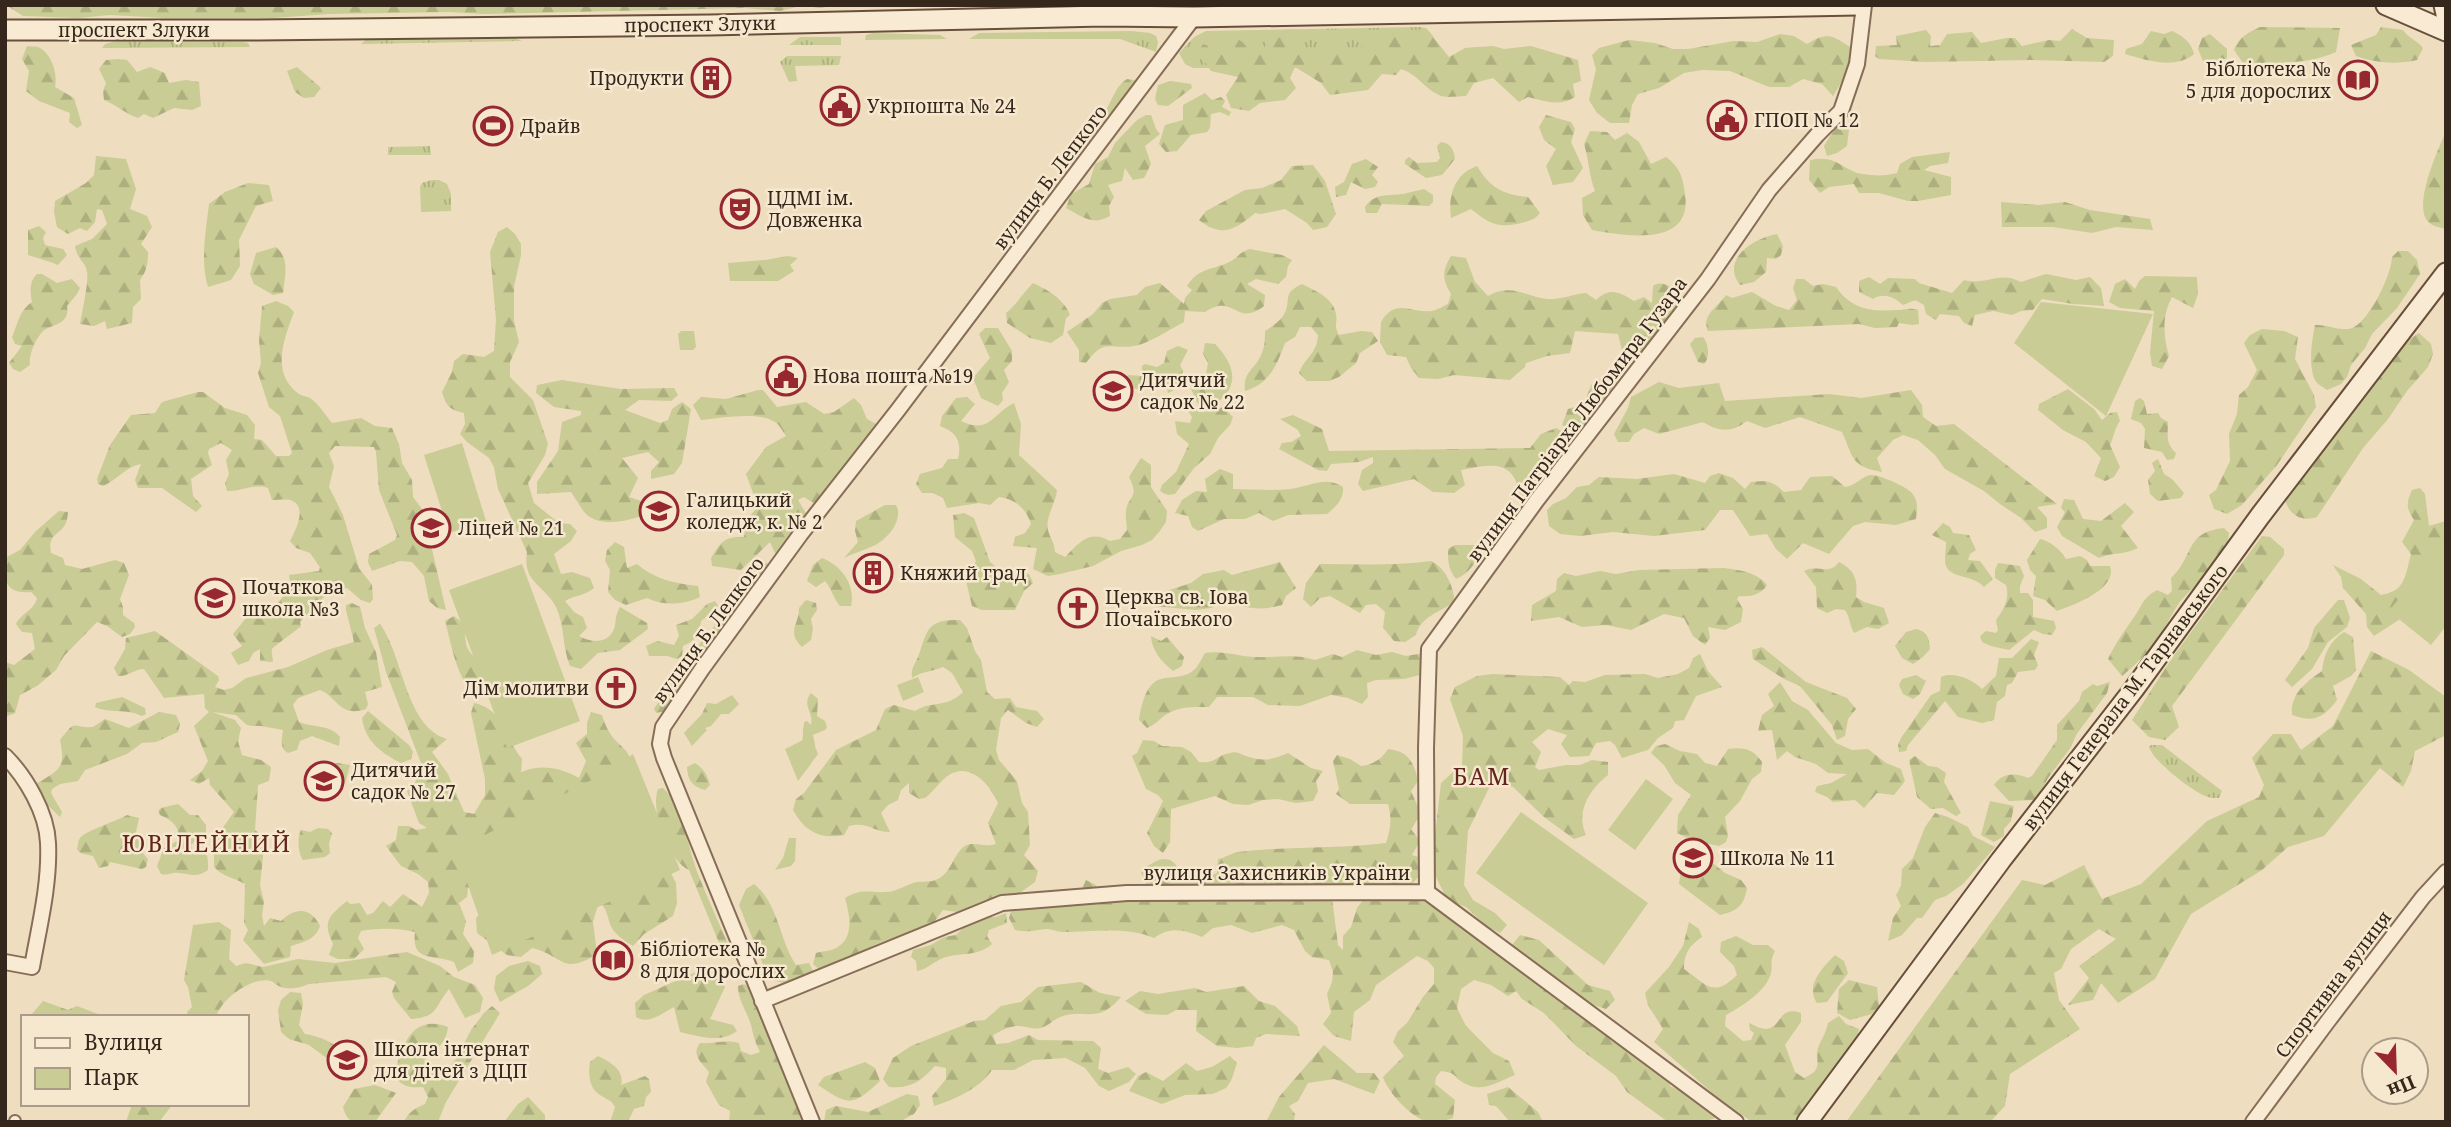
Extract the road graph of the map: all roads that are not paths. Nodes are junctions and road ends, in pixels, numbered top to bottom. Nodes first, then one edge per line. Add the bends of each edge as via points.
1 (1858, 5) edge
2 (1864, 5) edge
3 (2386, 5) edge
4 (2444, 5) edge
5 (1103, 11) edge
6 (2446, 14) edge
7 (1194, 17) junction
8 (5, 30) edge
9 (2446, 31) edge
10 (2446, 273) edge
11 (5, 756) edge
12 (2446, 872) edge
13 (1427, 892) junction
14 (5, 962) edge
15 (762, 1001) junction
16 (812, 1122) edge
17 (1736, 1122) edge
18 (1807, 1122) edge
19 (2253, 1122) edge

1 - 7 main road, проспект Злуки
2 - 13 street, вулиця Патріарха Любомира Гузара via 1857,64 1841,111 1769,190 1708,279 1536,500 1429,649
3 - 9 main road
4 - 6 main road
5 - 7 main road, проспект Злуки
5 - 8 main road, проспект Злуки via 710,25
7 - 15 street, вулиця Б. Лепкого via 800,535 663,727 660,744 664,758
10 - 18 main road, вулиця Генерала М. Тарнавського
11 - 14 street via 34,798 48,841 32,967
12 - 19 street, Спортивна вулиця
13 - 15 street, вулиця Захисників України via 1127,893 1002,903
13 - 17 street, вулиця Захисників України
15 - 16 street, вулиця Б. Лепкого

